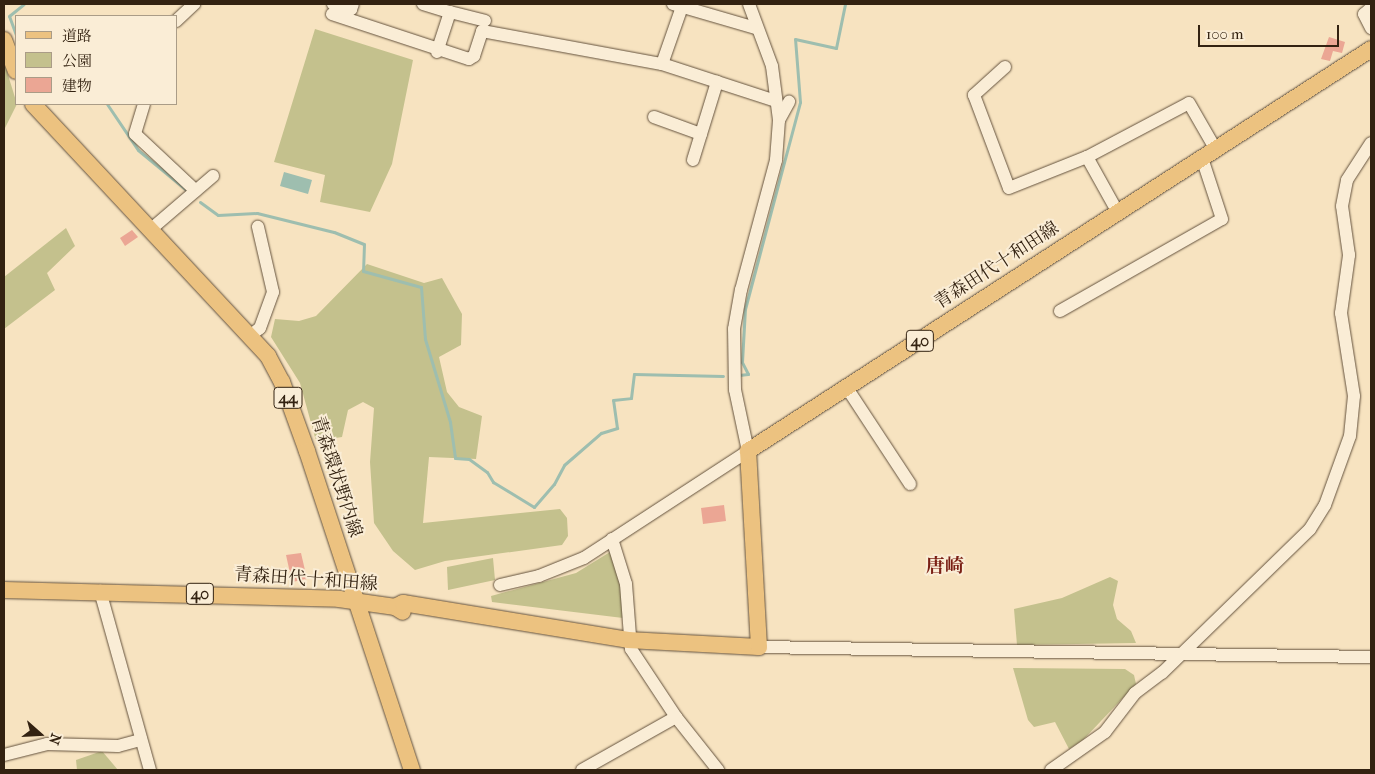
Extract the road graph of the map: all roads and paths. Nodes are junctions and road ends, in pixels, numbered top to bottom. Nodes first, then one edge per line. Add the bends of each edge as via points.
1 (194, 4) edge
2 (353, 4) edge
3 (423, 4) edge
4 (679, 4) edge
5 (748, 4) edge
6 (1371, 8) edge
7 (332, 9) edge
8 (450, 12) junction
9 (178, 19) edge
10 (485, 21) dead end
11 (755, 28) junction
12 (1371, 28) edge
13 (4, 40) edge
14 (1371, 49) edge
15 (437, 52) junction
16 (662, 64) junction
17 (1005, 67) dead end
18 (15, 68) edge
19 (717, 82) junction
20 (781, 103) junction
21 (34, 105) edge
22 (144, 105) edge
23 (654, 117) dead end
24 (701, 134) junction
25 (1371, 143) edge
26 (1209, 154) junction
27 (1088, 157) junction
28 (693, 160) dead end
29 (213, 176) dead end
30 (196, 191) junction
31 (1117, 212) junction
32 (258, 227) dead end
33 (150, 230) junction
34 (1060, 311) dead end
35 (250, 335) junction
36 (847, 388) junction
37 (748, 451) junction
38 (910, 484) dead end
39 (612, 539) junction
40 (500, 585) dead end
41 (4, 590) edge
42 (100, 591) junction
43 (356, 601) junction
44 (626, 640) junction
45 (759, 647) junction
46 (1177, 656) junction
47 (1371, 657) edge
48 (676, 717) junction
49 (141, 740) junction
50 (4, 755) edge
51 (150, 770) edge
52 (412, 770) edge
53 (582, 770) edge
54 (718, 770) edge
55 (1052, 770) edge

1 - 9 street
2 - 7 street via 351,9
3 - 8 street
4 - 11 street
4 - 16 street
5 - 11 street
6 - 12 street via 1364,14
7 - 15 street
8 - 10 street
8 - 15 street
11 - 20 street via 772,66
13 - 18 main road
14 - 26 main road, 青森田代十和田線 / 40
15 - 16 street via 469,59 474,56 482,31
16 - 19 street
17 - 27 street via 974,95 1009,188
19 - 20 street
19 - 24 street
20 - 37 street via 775,168 741,290 734,329 735,390
21 - 33 main road, 青森環状野内線 / 44
22 - 30 street via 135,134
23 - 24 street
24 - 28 street
25 - 46 street via 1347,180 1342,206 1350,255 1341,313 1354,396 1350,436 1325,505 1310,529
26 - 27 street via 1189,103
26 - 31 main road, 青森田代十和田線 / 40
26 - 34 street via 1222,219
27 - 31 street
29 - 30 street
30 - 33 street
31 - 36 main road, 青森田代十和田線 / 40
32 - 35 street via 273,292 260,328
33 - 35 main road, 青森環状野内線 / 44
35 - 43 main road, 青森環状野内線 / 44 via 282,382
36 - 37 main road, 青森田代十和田線 / 40
36 - 38 street
37 - 39 street
37 - 45 main road
39 - 40 street via 561,568
39 - 44 street via 627,589
41 - 42 main road, 青森田代十和田線 / 40
42 - 43 main road, 青森田代十和田線 / 40
42 - 49 street
43 - 44 main road, 青森田代十和田線 / 40 via 484,625 616,642
43 - 52 main road, 青森環状野内線 / 44
44 - 45 main road, 青森田代十和田線 / 40
44 - 48 street
45 - 46 street
46 - 47 street
46 - 55 street via 1162,673 1135,693 1105,732
48 - 53 street
48 - 54 street
49 - 50 street via 118,746 47,744
49 - 51 street

